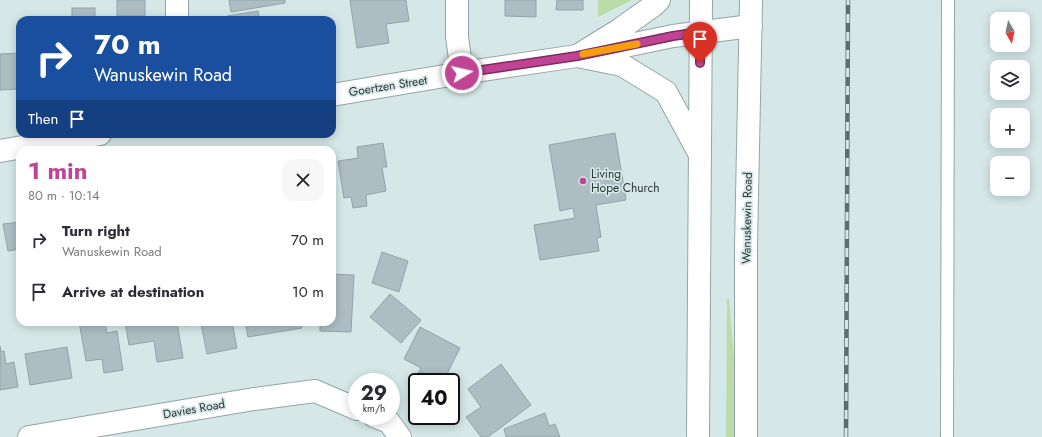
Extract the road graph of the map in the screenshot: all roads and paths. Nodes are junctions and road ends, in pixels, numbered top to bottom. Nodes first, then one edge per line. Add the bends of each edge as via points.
1 (178, 0) edge
2 (457, 0) edge
3 (659, 0) edge
4 (701, 0) edge
5 (751, 0) edge
6 (948, 0) edge
7 (177, 16) edge
8 (751, 26) junction
9 (700, 32) junction
10 (577, 56) junction
11 (462, 73) junction
12 (336, 94) edge
13 (76, 138) edge
14 (29, 146) edge
15 (16, 148) edge
16 (0, 151) edge
17 (700, 154) junction
18 (348, 405) edge
19 (391, 425) edge
20 (29, 437) edge
21 (400, 437) edge
22 (698, 437) edge
23 (746, 437) edge
24 (947, 437) edge

1 - 7 main road
2 - 11 main road via 457,37
3 - 10 main road via 619,30
4 - 9 main road
5 - 8 main road, Wanuskewin Road
6 - 24 lane
8 - 9 main road, Goertzen Street
8 - 23 main road, Wanuskewin Road via 746,246
9 - 10 main road, Goertzen Street
9 - 17 main road
10 - 11 main road, Goertzen Street
10 - 17 main road via 622,65 666,92
11 - 12 main road, Goertzen Street
13 - 14 main road
15 - 16 main road
17 - 22 main road
18 - 20 main road, Davies Road via 315,391 254,398
19 - 21 main road

